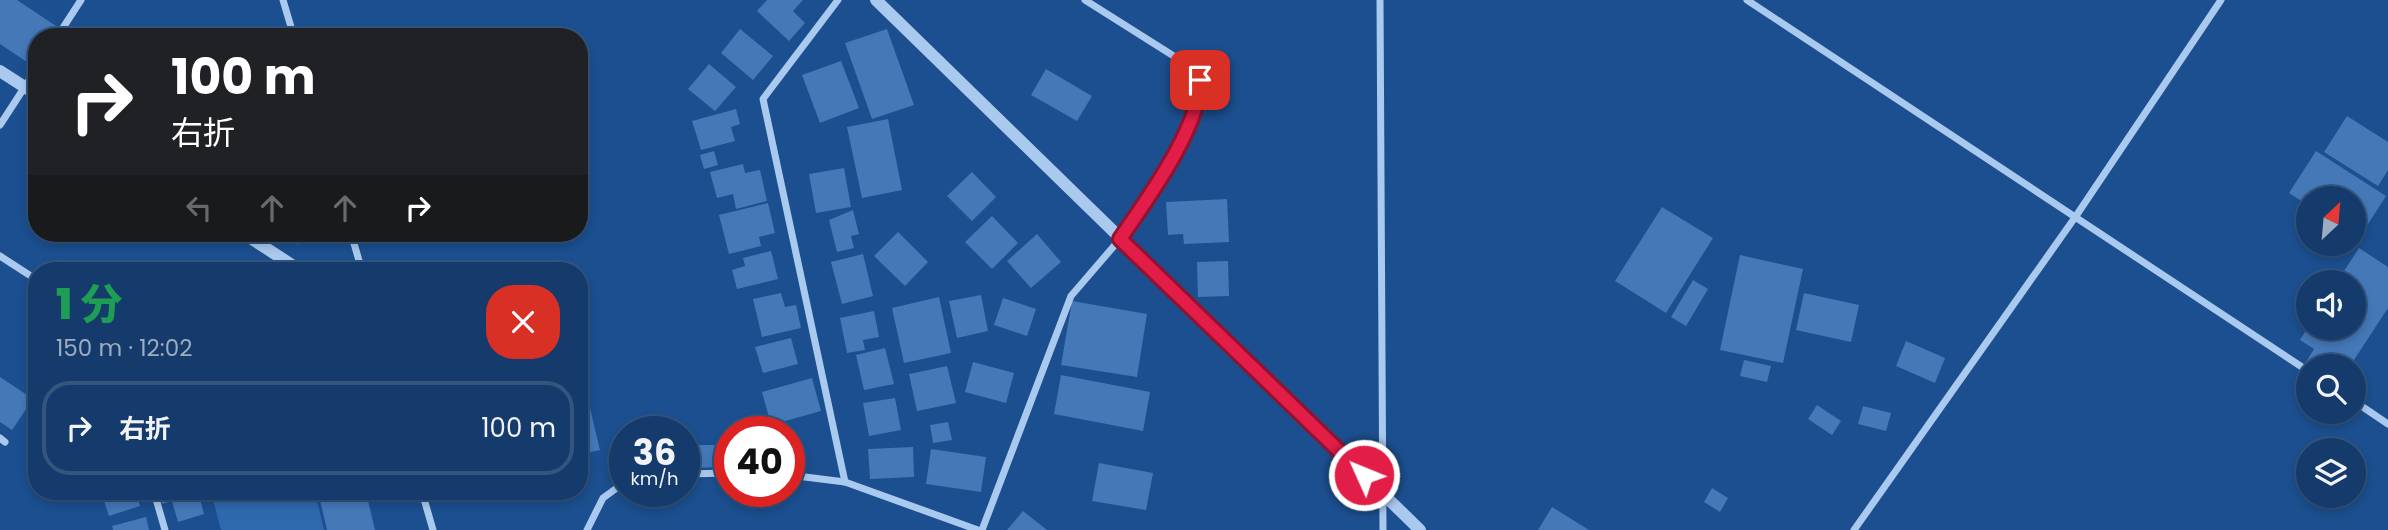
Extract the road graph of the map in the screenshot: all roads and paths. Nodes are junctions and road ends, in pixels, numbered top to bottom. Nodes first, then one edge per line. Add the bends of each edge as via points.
1 (81, 0) edge
2 (284, 0) edge
3 (838, 0) edge
4 (876, 0) edge
5 (1084, 0) edge
6 (1380, 0) edge
7 (1746, 0) edge
8 (2221, 0) edge
9 (63, 28) edge
10 (292, 28) edge
11 (0, 71) edge
12 (28, 82) edge
13 (25, 87) junction
14 (28, 89) edge
15 (0, 125) edge
16 (2076, 216) junction
17 (1120, 239) junction
18 (257, 242) edge
19 (354, 242) edge
20 (0, 256) edge
21 (287, 262) edge
22 (359, 262) edge
23 (28, 274) edge
24 (2296, 363) edge
25 (2366, 409) edge
26 (2388, 424) edge
27 (805, 477) edge
28 (845, 482) junction
29 (609, 494) edge
30 (1382, 494) junction
31 (156, 500) edge
32 (424, 500) edge
33 (165, 530) edge
34 (433, 530) edge
35 (587, 530) edge
36 (980, 530) edge
37 (1383, 530) edge
38 (1420, 530) edge
39 (1854, 530) edge

1 - 9 street
2 - 10 street
3 - 28 street via 763,99
4 - 17 street
5 - 17 street via 1180,60 1200,80 1200,101 1158,183
6 - 30 street
7 - 16 street
8 - 16 street
11 - 13 street
12 - 13 street
13 - 14 street
13 - 15 street
16 - 24 street
16 - 39 street
17 - 30 street
17 - 36 street via 1072,296
18 - 21 street
19 - 22 street
20 - 23 street
25 - 26 street
27 - 28 street
28 - 36 street
29 - 35 street
30 - 37 street
30 - 38 street
31 - 33 street
32 - 34 street

